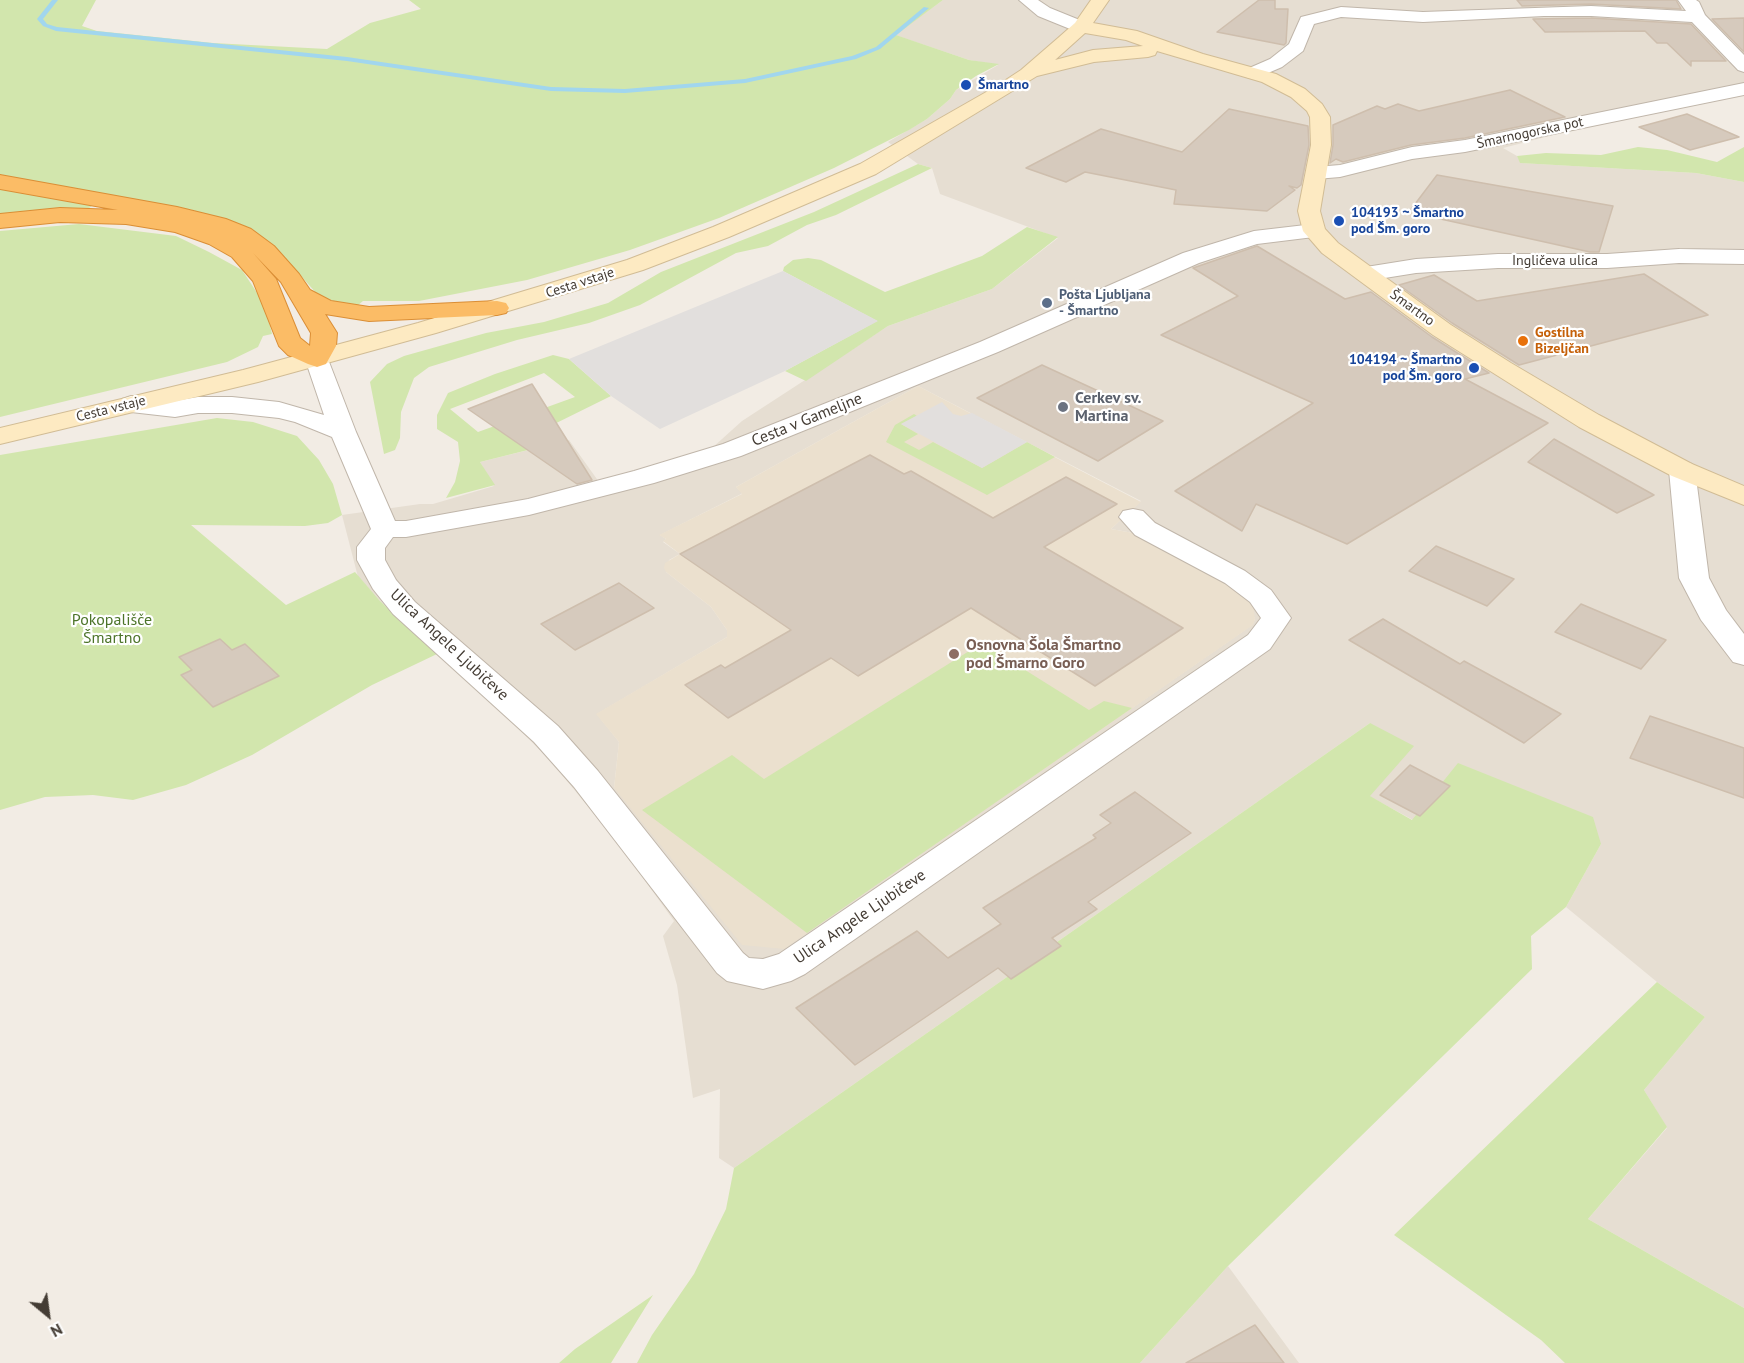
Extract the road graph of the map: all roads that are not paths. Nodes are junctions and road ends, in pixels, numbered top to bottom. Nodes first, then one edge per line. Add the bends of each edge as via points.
1 (1028, 0) edge
2 (1045, 0) edge
3 (1686, 0) edge
4 (1097, 4) edge
5 (1697, 17) junction
6 (1081, 27) junction
7 (1148, 51) junction
8 (1196, 58) junction
9 (1744, 66) edge
10 (1254, 73) junction
11 (1028, 74) junction
12 (1744, 88) edge
13 (1316, 173) junction
14 (0, 182) edge
15 (0, 221) edge
16 (1314, 231) junction
17 (1744, 257) edge
18 (1366, 274) junction
19 (301, 295) junction
20 (497, 308) junction
21 (317, 359) junction
22 (131, 404) junction
23 (342, 432) junction
24 (0, 436) edge
25 (1682, 470) junction
26 (1744, 496) edge
27 (1133, 517) dead end
28 (385, 529) junction
29 (1744, 655) edge

1 - 6 street via 1044,12
2 - 4 street
3 - 5 street
4 - 6 main road, Cesta vstaje
5 - 9 street
5 - 10 street via 1544,11 1423,17 1353,12 1305,16 1298,47
6 - 7 main road via 1102,41
6 - 8 main road via 1130,35
6 - 11 main road, Cesta vstaje
7 - 8 main road
7 - 11 main road via 1093,56
8 - 10 main road
10 - 13 main road via 1286,86 1315,108 1322,129
11 - 20 main road, Cesta vstaje via 868,169 635,265
12 - 13 street, Šmarnogorska pot via 1499,140
13 - 16 main road via 1309,211
14 - 19 highway via 142,207 231,229 266,251
15 - 21 highway via 60,215 104,216 156,221 218,239 257,268 271,291 288,341
16 - 18 main road, Šmartno
16 - 28 street, Cesta v Gameljne via 1254,238 1191,258 989,347 732,450 529,507 406,529
17 - 18 street, Ingličeva ulica via 1488,261
18 - 25 main road, Šmartno via 1502,369
19 - 20 highway via 325,307 369,314
19 - 21 highway via 324,333
20 - 21 main road, Cesta vstaje
21 - 22 main road, Cesta vstaje
21 - 23 street
22 - 23 street via 175,409 232,405 279,410
22 - 24 main road, Cesta vstaje
23 - 28 street
25 - 26 main road, Šmartno
25 - 29 street via 1694,578 1712,613
27 - 28 street, Ulica Angele Ljubičeve via 1145,530 1236,577 1261,596 1276,618 1259,642 792,964 764,974 740,971 730,963 546,734 404,608 382,583 371,560 371,547

